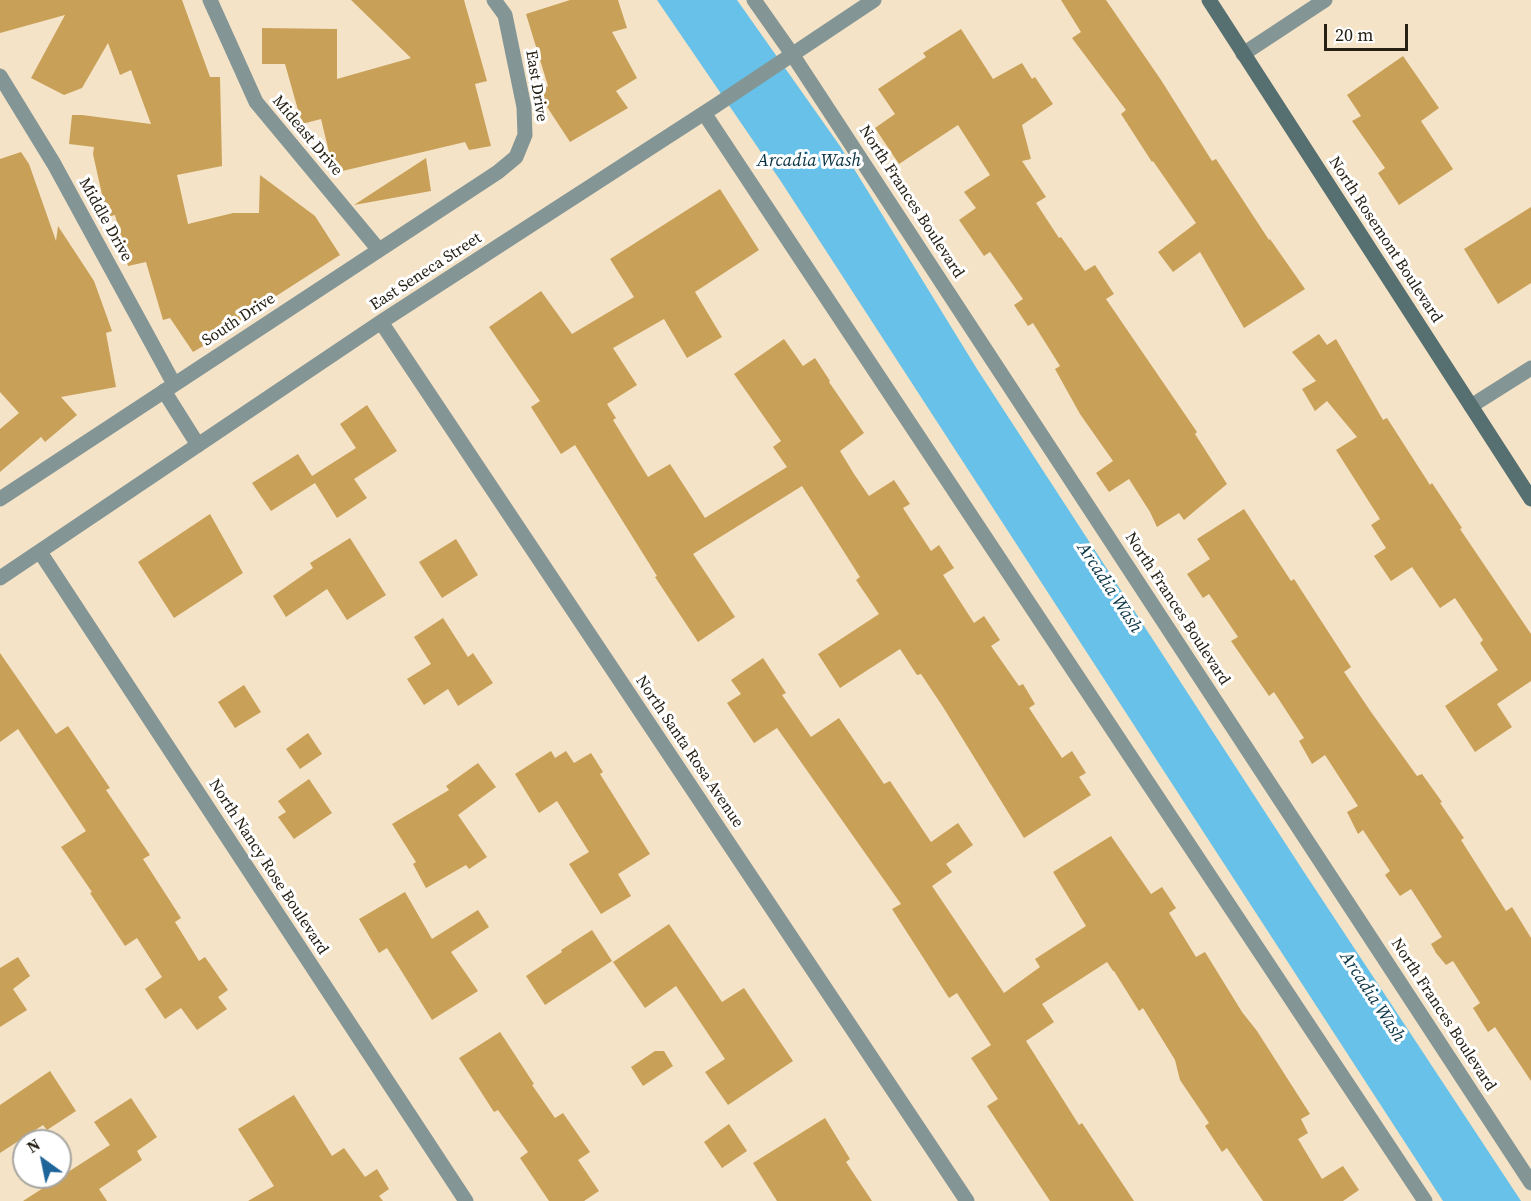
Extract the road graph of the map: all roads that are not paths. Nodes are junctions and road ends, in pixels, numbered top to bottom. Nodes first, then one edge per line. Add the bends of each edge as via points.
1 (210, 0) edge
2 (494, 0) edge
3 (754, 0) edge
4 (874, 0) edge
5 (1209, 0) edge
6 (1325, 0) edge
7 (1243, 54) junction
8 (788, 57) junction
9 (0, 76) edge
10 (709, 109) junction
11 (498, 172) joint
12 (379, 250) junction
13 (381, 322) junction
14 (1531, 368) edge
15 (169, 387) junction
16 (1471, 406) junction
17 (198, 445) junction
18 (0, 499) edge
19 (1531, 500) edge
20 (40, 552) junction
21 (0, 578) edge
22 (1531, 1183) edge
23 (466, 1201) edge
24 (967, 1201) edge
25 (1425, 1201) edge

1 - 12 street, Mideast Drive via 256,102
2 - 11 street, East Drive via 505,15 524,107 525,135 516,157
3 - 8 street, North Frances Boulevard
4 - 8 street, East Seneca Street
5 - 7 street, North Rosemont Boulevard
6 - 7 street
7 - 16 street, North Rosemont Boulevard
8 - 10 street, East Seneca Street
8 - 22 street, North Frances Boulevard
9 - 15 street, Middle Drive via 54,164
10 - 13 street, East Seneca Street
10 - 25 street
11 - 12 street, South Drive
12 - 15 street, South Drive
13 - 17 street, East Seneca Street
13 - 24 street, North Santa Rosa Avenue
14 - 16 street
15 - 17 street, Middle Drive
15 - 18 street, South Drive
16 - 19 street, North Rosemont Boulevard
17 - 20 street, East Seneca Street
20 - 21 street, East Seneca Street
20 - 23 street, North Nancy Rose Boulevard

